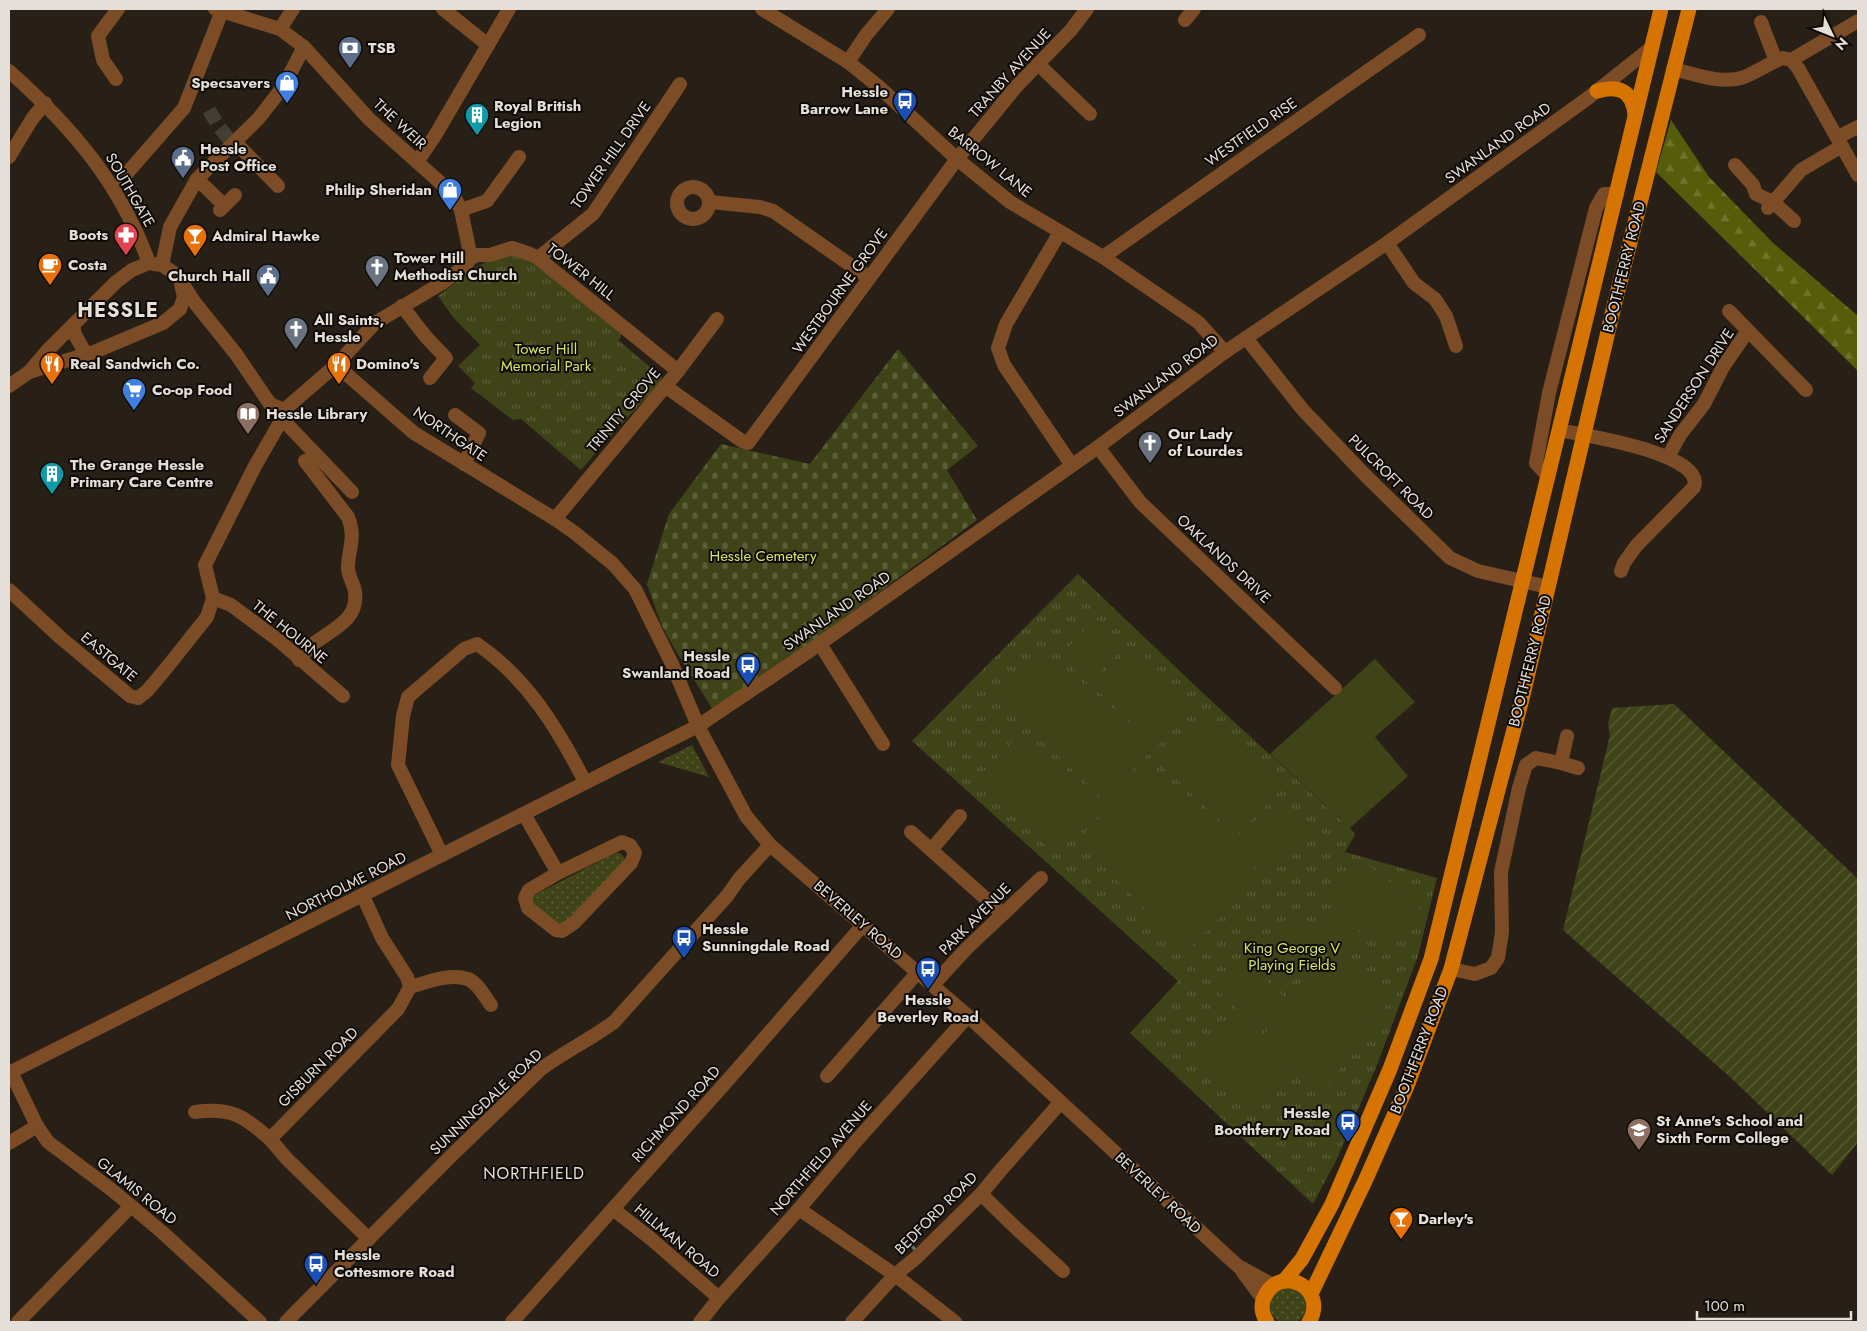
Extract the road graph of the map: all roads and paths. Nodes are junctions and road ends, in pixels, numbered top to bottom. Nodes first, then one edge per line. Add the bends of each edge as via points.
1 (118, 9) edge
2 (293, 9) edge
3 (443, 9) edge
4 (509, 9) edge
5 (762, 9) edge
6 (888, 9) edge
7 (1087, 9) edge
8 (1194, 9) edge
9 (1661, 9) edge
10 (1689, 9) edge
11 (219, 10) edge
12 (1185, 20) dead end
13 (1858, 20) edge
14 (1761, 22) dead end
15 (280, 29) junction
16 (1419, 35) dead end
17 (488, 45) junction
18 (304, 47) junction
19 (1651, 48) junction
20 (1791, 60) junction
21 (1776, 61) junction
22 (848, 62) junction
23 (1038, 64) junction
24 (1673, 69) junction
25 (9, 71) edge
26 (116, 79) dead end
27 (680, 84) dead end
28 (1596, 91) junction
29 (45, 103) junction
30 (1090, 114) dead end
31 (1635, 118) junction
32 (1858, 127) edge
33 (235, 142) junction
34 (1840, 142) junction
35 (9, 157) edge
36 (519, 157) dead end
37 (957, 159) junction
38 (417, 162) junction
39 (1735, 165) dead end
40 (1858, 175) edge
41 (122, 179) dead end
42 (197, 179) junction
43 (278, 186) dead end
44 (1617, 194) junction
45 (235, 195) dead end
46 (710, 202) dead end
47 (1771, 205) junction
48 (461, 210) junction
49 (1794, 221) dead end
50 (1060, 232) junction
51 (1387, 243) junction
52 (1103, 257) junction
53 (471, 258) junction
54 (538, 258) junction
55 (156, 264) junction
56 (869, 278) junction
57 (181, 281) junction
58 (195, 303) junction
59 (402, 306) junction
60 (180, 309) junction
61 (1728, 311) dead end
62 (717, 319) dead end
63 (73, 325) junction
64 (1747, 332) junction
65 (1246, 338) junction
66 (1456, 346) dead end
67 (1225, 352) junction
68 (86, 354) junction
69 (336, 365) junction
70 (678, 371) junction
71 (28, 372) junction
72 (430, 378) dead end
73 (9, 386) edge
74 (665, 386) junction
75 (1806, 390) dead end
76 (455, 414) dead end
77 (283, 415) junction
78 (1559, 430) junction
79 (1584, 435) junction
80 (1098, 446) junction
81 (1668, 457) junction
82 (464, 464) junction
83 (1071, 464) junction
84 (305, 467) dead end
85 (1548, 476) junction
86 (352, 492) dead end
87 (554, 519) junction
88 (1621, 571) dead end
89 (1522, 581) junction
90 (1548, 587) junction
91 (10, 594) edge
92 (213, 598) junction
93 (820, 644) junction
94 (299, 660) junction
95 (1335, 688) dead end
96 (343, 696) dead end
97 (698, 726) junction
98 (1568, 736) dead end
99 (883, 744) dead end
100 (1561, 763) junction
101 (1578, 768) dead end
102 (586, 782) junction
103 (524, 814) junction
104 (960, 816) dead end
105 (912, 832) dead end
106 (770, 845) junction
107 (931, 850) junction
108 (442, 855) junction
109 (558, 873) junction
110 (1041, 878) dead end
111 (364, 896) junction
112 (1003, 914) junction
113 (863, 925) junction
114 (1451, 969) junction
115 (918, 972) junction
116 (933, 985) junction
117 (410, 987) junction
118 (491, 1005) dead end
119 (968, 1016) junction
120 (10, 1073) edge
121 (826, 1076) dead end
122 (1060, 1102) junction
123 (195, 1112) dead end
124 (37, 1126) junction
125 (270, 1139) junction
126 (9, 1143) edge
127 (981, 1194) junction
128 (131, 1206) junction
129 (613, 1209) junction
130 (799, 1209) junction
131 (369, 1239) junction
132 (1238, 1266) junction
133 (1063, 1270) dead end
134 (895, 1275) junction
135 (1279, 1283) junction
136 (1311, 1294) junction
137 (719, 1298) junction
138 (1263, 1314) edge
139 (1313, 1320) edge
140 (18, 1322) edge
141 (260, 1322) edge
142 (286, 1322) edge
143 (512, 1322) edge
144 (700, 1322) edge
145 (852, 1322) edge
146 (955, 1322) edge

1 - 26 street via 98,36 104,60
2 - 15 street
3 - 17 street
4 - 17 street
5 - 22 street, BARROW LANE
6 - 22 street
7 - 23 street, TRANBY AVENUE
8 - 12 street
9 - 19 main road, BOOTHFERRY ROAD
10 - 24 main road, BOOTHFERRY ROAD
11 - 15 street, THE WEIR
11 - 41 street via 184,108
13 - 20 street
14 - 21 street
15 - 18 street, THE WEIR
16 - 52 street, WESTFIELD RISE
17 - 38 street
18 - 33 street via 283,87
18 - 38 street, THE WEIR via 369,119
19 - 28 street, SWANLAND ROAD
19 - 31 main road, BOOTHFERRY ROAD
20 - 21 street via 1783,58
20 - 34 street
21 - 24 street via 1733,79
22 - 37 street, BARROW LANE
23 - 30 street
23 - 37 street, TRANBY AVENUE
24 - 79 main road, BOOTHFERRY ROAD
25 - 29 street, SOUTHGATE
27 - 54 street, TOWER HILL DRIVE via 593,214
28 - 31 main road via 1617,88 1625,92 1634,104
28 - 51 street, SWANLAND ROAD
29 - 35 street
29 - 55 street, SOUTHGATE via 93,158 115,189
31 - 44 main road, BOOTHFERRY ROAD
32 - 34 street
33 - 42 street
33 - 43 street
34 - 40 street
34 - 47 street via 1801,170
36 - 48 street via 487,201
37 - 50 street, BARROW LANE via 1010,202
37 - 56 street, WESTBOURNE GROVE
38 - 48 street, THE WEIR via 453,194
39 - 47 street via 1753,185 1756,194
42 - 45 street via 222,207
42 - 55 street via 170,227
44 - 78 main road, BOOTHFERRY ROAD
44 - 85 street, BOOTHFERRY ROAD via 1604,194 1596,208 1551,384 1536,463
46 - 56 street via 773,211
47 - 49 street
48 - 53 street, THE WEIR
50 - 52 street, BARROW LANE
50 - 83 street via 1006,324 998,348 1004,365
51 - 65 street, SWANLAND ROAD
51 - 66 street via 1414,283 1435,299 1446,316
52 - 67 street, BARROW LANE via 1198,322
53 - 54 street, TOWER HILL via 512,248
53 - 59 street via 442,283
54 - 70 street, TOWER HILL
55 - 57 street via 177,275
55 - 63 street via 132,270
56 - 74 street, WESTBOURNE GROVE via 748,443
57 - 58 street
57 - 60 street via 184,297
58 - 60 street
58 - 77 street via 236,354 270,404
59 - 69 street via 375,323
59 - 72 street via 446,358
60 - 68 street via 164,322
61 - 64 street, SANDERSON DRIVE
62 - 70 street, TRINITY GROVE
63 - 68 street
63 - 71 street
64 - 75 street, SANDERSON DRIVE
64 - 81 street, SANDERSON DRIVE
65 - 67 street, SWANLAND ROAD
65 - 89 street, PULCROFT ROAD via 1303,410 1450,558 1478,571
67 - 80 street, SWANLAND ROAD
68 - 71 street
69 - 77 street
69 - 82 street, NORTHGATE via 414,433
70 - 74 street, TRINITY GROVE
71 - 73 street
74 - 87 street, TRINITY GROVE
76 - 82 street via 479,433
77 - 86 street
77 - 92 street via 205,565
78 - 79 street, SANDERSON DRIVE
78 - 85 main road, BOOTHFERRY ROAD
79 - 81 street, SANDERSON DRIVE
79 - 90 main road, BOOTHFERRY ROAD
80 - 83 street, SWANLAND ROAD
80 - 95 street, OAKLANDS DRIVE via 1140,502
81 - 88 street, SANDERSON DRIVE via 1692,472 1695,484 1636,546
82 - 87 street, NORTHGATE
83 - 93 street, SWANLAND ROAD
84 - 94 street via 352,526 347,568 355,592 354,608 348,619 311,646
85 - 89 main road, BOOTHFERRY ROAD
87 - 97 street, BEVERLEY ROAD via 613,564 636,589
89 - 90 street, PULCROFT ROAD
89 - 135 main road, BOOTHFERRY ROAD via 1431,959 1390,1069 1332,1204 1302,1259
90 - 114 main road, BOOTHFERRY ROAD
91 - 92 street, EASTGATE via 130,696 138,698 196,633 207,617
92 - 94 street, THE HOURNE via 231,605
93 - 97 street, SWANLAND ROAD
93 - 99 street
94 - 96 street, THE HOURNE
97 - 102 street, NORTHOLME ROAD
97 - 106 street, BEVERLEY ROAD via 746,816
98 - 100 street
100 - 101 street
100 - 114 street via 1536,758 1526,766 1521,781 1501,872 1502,932 1498,958 1492,968 1475,974
102 - 103 street, NORTHOLME ROAD
102 - 108 street via 537,701 514,674 477,644 464,649 408,697 403,716 398,765
103 - 108 street, NORTHOLME ROAD
103 - 109 street
104 - 107 street
105 - 107 street
106 - 113 street, BEVERLEY ROAD
106 - 131 street, SUNNINGDALE ROAD via 614,1022 541,1069
107 - 112 street
108 - 111 street, NORTHOLME ROAD
109 - 109 street via 622,842 630,844 635,853 631,863 574,923 562,930 556,930 528,908 524,898 529,890
110 - 112 street, PARK AVENUE
111 - 117 street via 382,938
111 - 120 street, NORTHOLME ROAD
112 - 116 street, PARK AVENUE
113 - 115 street, BEVERLEY ROAD
113 - 129 street, RICHMOND ROAD
114 - 136 main road, BOOTHFERRY ROAD via 1407,1086
115 - 116 street, BEVERLEY ROAD
115 - 121 street
116 - 119 street, BEVERLEY ROAD
117 - 118 street via 447,977 469,979
117 - 125 street, GISBURN ROAD via 398,1009
119 - 122 street, BEVERLEY ROAD
119 - 130 street, NORTHFIELD AVENUE
120 - 124 street, GLAMIS ROAD
122 - 127 street, BEDFORD ROAD
122 - 132 street, BEVERLEY ROAD
123 - 125 street via 230,1112 249,1121
124 - 126 street
124 - 128 street, GLAMIS ROAD via 48,1142
125 - 131 street
127 - 133 street
127 - 134 street, BEDFORD ROAD
128 - 140 street
128 - 141 street, GLAMIS ROAD
129 - 137 street, HILLMAN ROAD
129 - 143 street, RICHMOND ROAD
130 - 134 street
130 - 137 street, NORTHFIELD AVENUE
131 - 142 street, SUNNINGDALE ROAD
132 - 135 street, BEVERLEY ROAD
132 - 138 street, BEVERLEY ROAD
134 - 145 street, BEDFORD ROAD
134 - 146 street
135 - 136 main road via 1300,1283
135 - 138 main road, BOOTHFERRY ROAD via 1267,1291
136 - 139 main road
137 - 144 street, NORTHFIELD AVENUE

